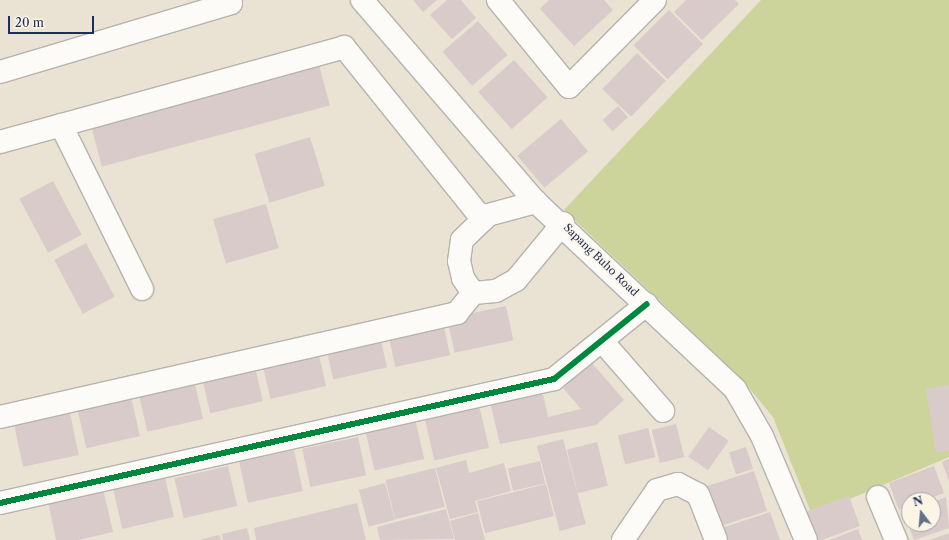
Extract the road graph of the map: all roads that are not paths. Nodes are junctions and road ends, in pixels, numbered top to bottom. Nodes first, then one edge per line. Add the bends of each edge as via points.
1 (228, 0) edge
2 (362, 0) edge
3 (498, 0) edge
4 (655, 0) edge
5 (0, 72) edge
6 (61, 125) junction
7 (0, 142) edge
8 (536, 202) junction
9 (482, 220) junction
10 (563, 223) junction
11 (142, 289) dead end
12 (473, 293) junction
13 (647, 304) junction
14 (602, 341) junction
15 (663, 411) dead end
16 (0, 417) edge
17 (878, 497) dead end
18 (0, 503) edge
19 (623, 540) edge
20 (716, 540) edge
21 (806, 540) edge
22 (896, 540) edge

1 - 5 street via 231,3
2 - 8 street, Sapang Buho Road
3 - 4 street via 569,87
6 - 7 street
6 - 9 street via 344,46
6 - 11 street
8 - 9 street via 488,215
8 - 10 street, Sapang Buho Road
9 - 12 street via 462,240 458,261 463,278
10 - 12 street via 516,280 496,290
10 - 13 street, Sapang Buho Road
12 - 16 street via 457,313
13 - 14 street
13 - 21 street, Sapang Buho Road via 736,389 762,436
14 - 15 street
14 - 18 street via 554,379
17 - 22 street
19 - 20 street via 656,490 678,484 698,494

